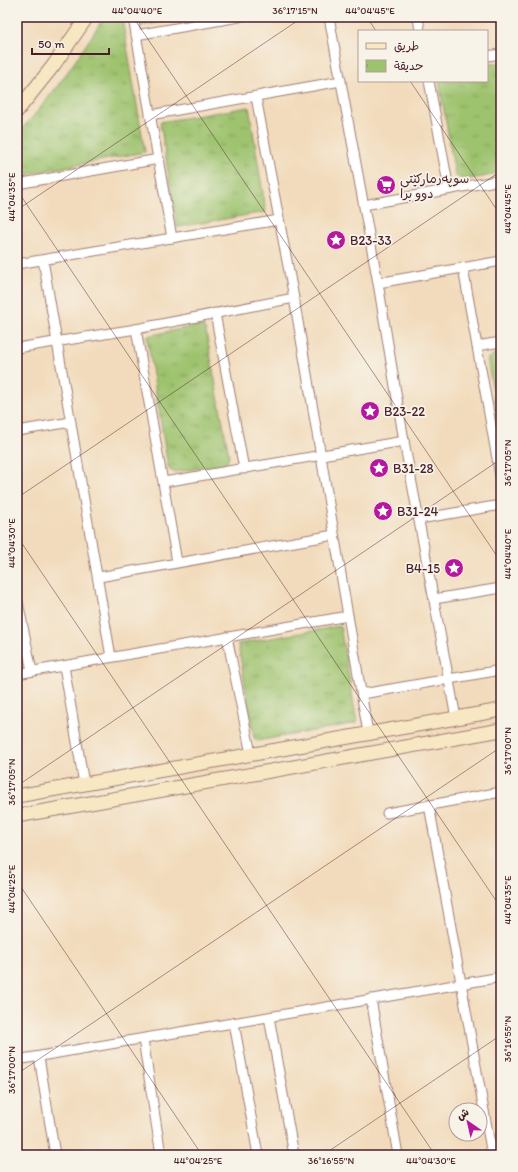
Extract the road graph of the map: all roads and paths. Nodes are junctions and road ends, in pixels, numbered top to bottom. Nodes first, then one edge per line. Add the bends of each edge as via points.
1 (87, 17) edge
2 (133, 17) edge
3 (239, 17) edge
4 (330, 17) edge
5 (418, 17) edge
6 (202, 20) edge
7 (420, 30) edge
8 (136, 35) junction
9 (501, 54) edge
10 (488, 56) edge
11 (341, 81) junction
12 (429, 82) edge
13 (256, 96) junction
14 (17, 111) edge
15 (150, 115) junction
16 (159, 159) junction
17 (501, 180) edge
18 (17, 184) edge
19 (449, 189) junction
20 (364, 205) junction
21 (279, 220) junction
22 (172, 238) junction
23 (43, 260) junction
24 (501, 261) edge
25 (17, 264) edge
26 (463, 268) junction
27 (378, 283) junction
28 (294, 298) junction
29 (215, 313) junction
30 (136, 329) junction
31 (57, 341) junction
32 (501, 342) edge
33 (477, 346) junction
34 (17, 348) edge
35 (71, 422) junction
36 (17, 431) edge
37 (404, 441) junction
38 (320, 455) junction
39 (244, 469) junction
40 (501, 481) edge
41 (164, 482) junction
42 (501, 505) edge
43 (419, 519) junction
44 (334, 535) junction
45 (177, 562) junction
46 (99, 577) junction
47 (501, 588) edge
48 (17, 597) edge
49 (434, 599) junction
50 (348, 616) junction
51 (227, 637) junction
52 (111, 657) junction
53 (64, 666) junction
54 (501, 670) edge
55 (32, 671) junction
56 (17, 674) edge
57 (449, 679) junction
58 (362, 694) junction
59 (501, 710) edge
60 (456, 718) junction
61 (501, 730) edge
62 (368, 733) junction
63 (251, 754) junction
64 (149, 773) junction
65 (84, 784) junction
66 (501, 792) edge
67 (152, 793) junction
68 (17, 796) edge
69 (429, 805) junction
70 (387, 813) dead end
71 (17, 816) edge
72 (501, 977) edge
73 (462, 984) junction
74 (371, 999) junction
75 (269, 1017) junction
76 (234, 1023) junction
77 (143, 1039) junction
78 (40, 1056) junction
79 (17, 1060) edge
80 (55, 1155) edge
81 (161, 1155) edge
82 (258, 1155) edge
83 (294, 1155) edge
84 (398, 1155) edge
85 (492, 1155) edge

1 - 14 street via 54,66
2 - 8 street
3 - 6 street
4 - 11 street
5 - 7 street
6 - 8 street
8 - 15 street
9 - 10 street
11 - 13 street
11 - 20 street
12 - 19 street
13 - 15 street
13 - 21 street
15 - 16 street
16 - 18 street
16 - 22 street
17 - 19 street
19 - 20 street
20 - 27 street
21 - 22 street
21 - 28 street
22 - 23 street
23 - 25 street
23 - 31 street
24 - 26 street
26 - 27 street
26 - 33 street
27 - 37 street
28 - 29 street
28 - 38 street
29 - 30 street
29 - 39 street
30 - 31 street
30 - 41 street
31 - 34 street
31 - 35 street
32 - 33 street
33 - 40 street
35 - 36 street
35 - 46 street
37 - 38 street
37 - 43 street
38 - 39 street
38 - 44 street
39 - 41 street
41 - 45 street
42 - 43 street
43 - 49 street
44 - 45 street
44 - 50 street
45 - 46 street
46 - 52 street
47 - 49 street
48 - 55 street
49 - 57 street
50 - 51 street
50 - 58 street
51 - 52 street
51 - 63 street
52 - 53 street
53 - 55 street
53 - 65 street
54 - 57 street
55 - 56 street
57 - 58 street
57 - 60 street
58 - 62 street
59 - 60 street
60 - 62 street
61 - 67 street
62 - 63 street
63 - 64 street
64 - 65 street
64 - 67 street
65 - 68 street
66 - 69 street
67 - 71 street
69 - 70 street
69 - 73 street
72 - 73 street
73 - 74 street
73 - 85 street
74 - 75 street
74 - 84 street
75 - 76 street
75 - 83 street
76 - 77 street
76 - 82 street
77 - 78 street
77 - 81 street
78 - 79 street
78 - 80 street

